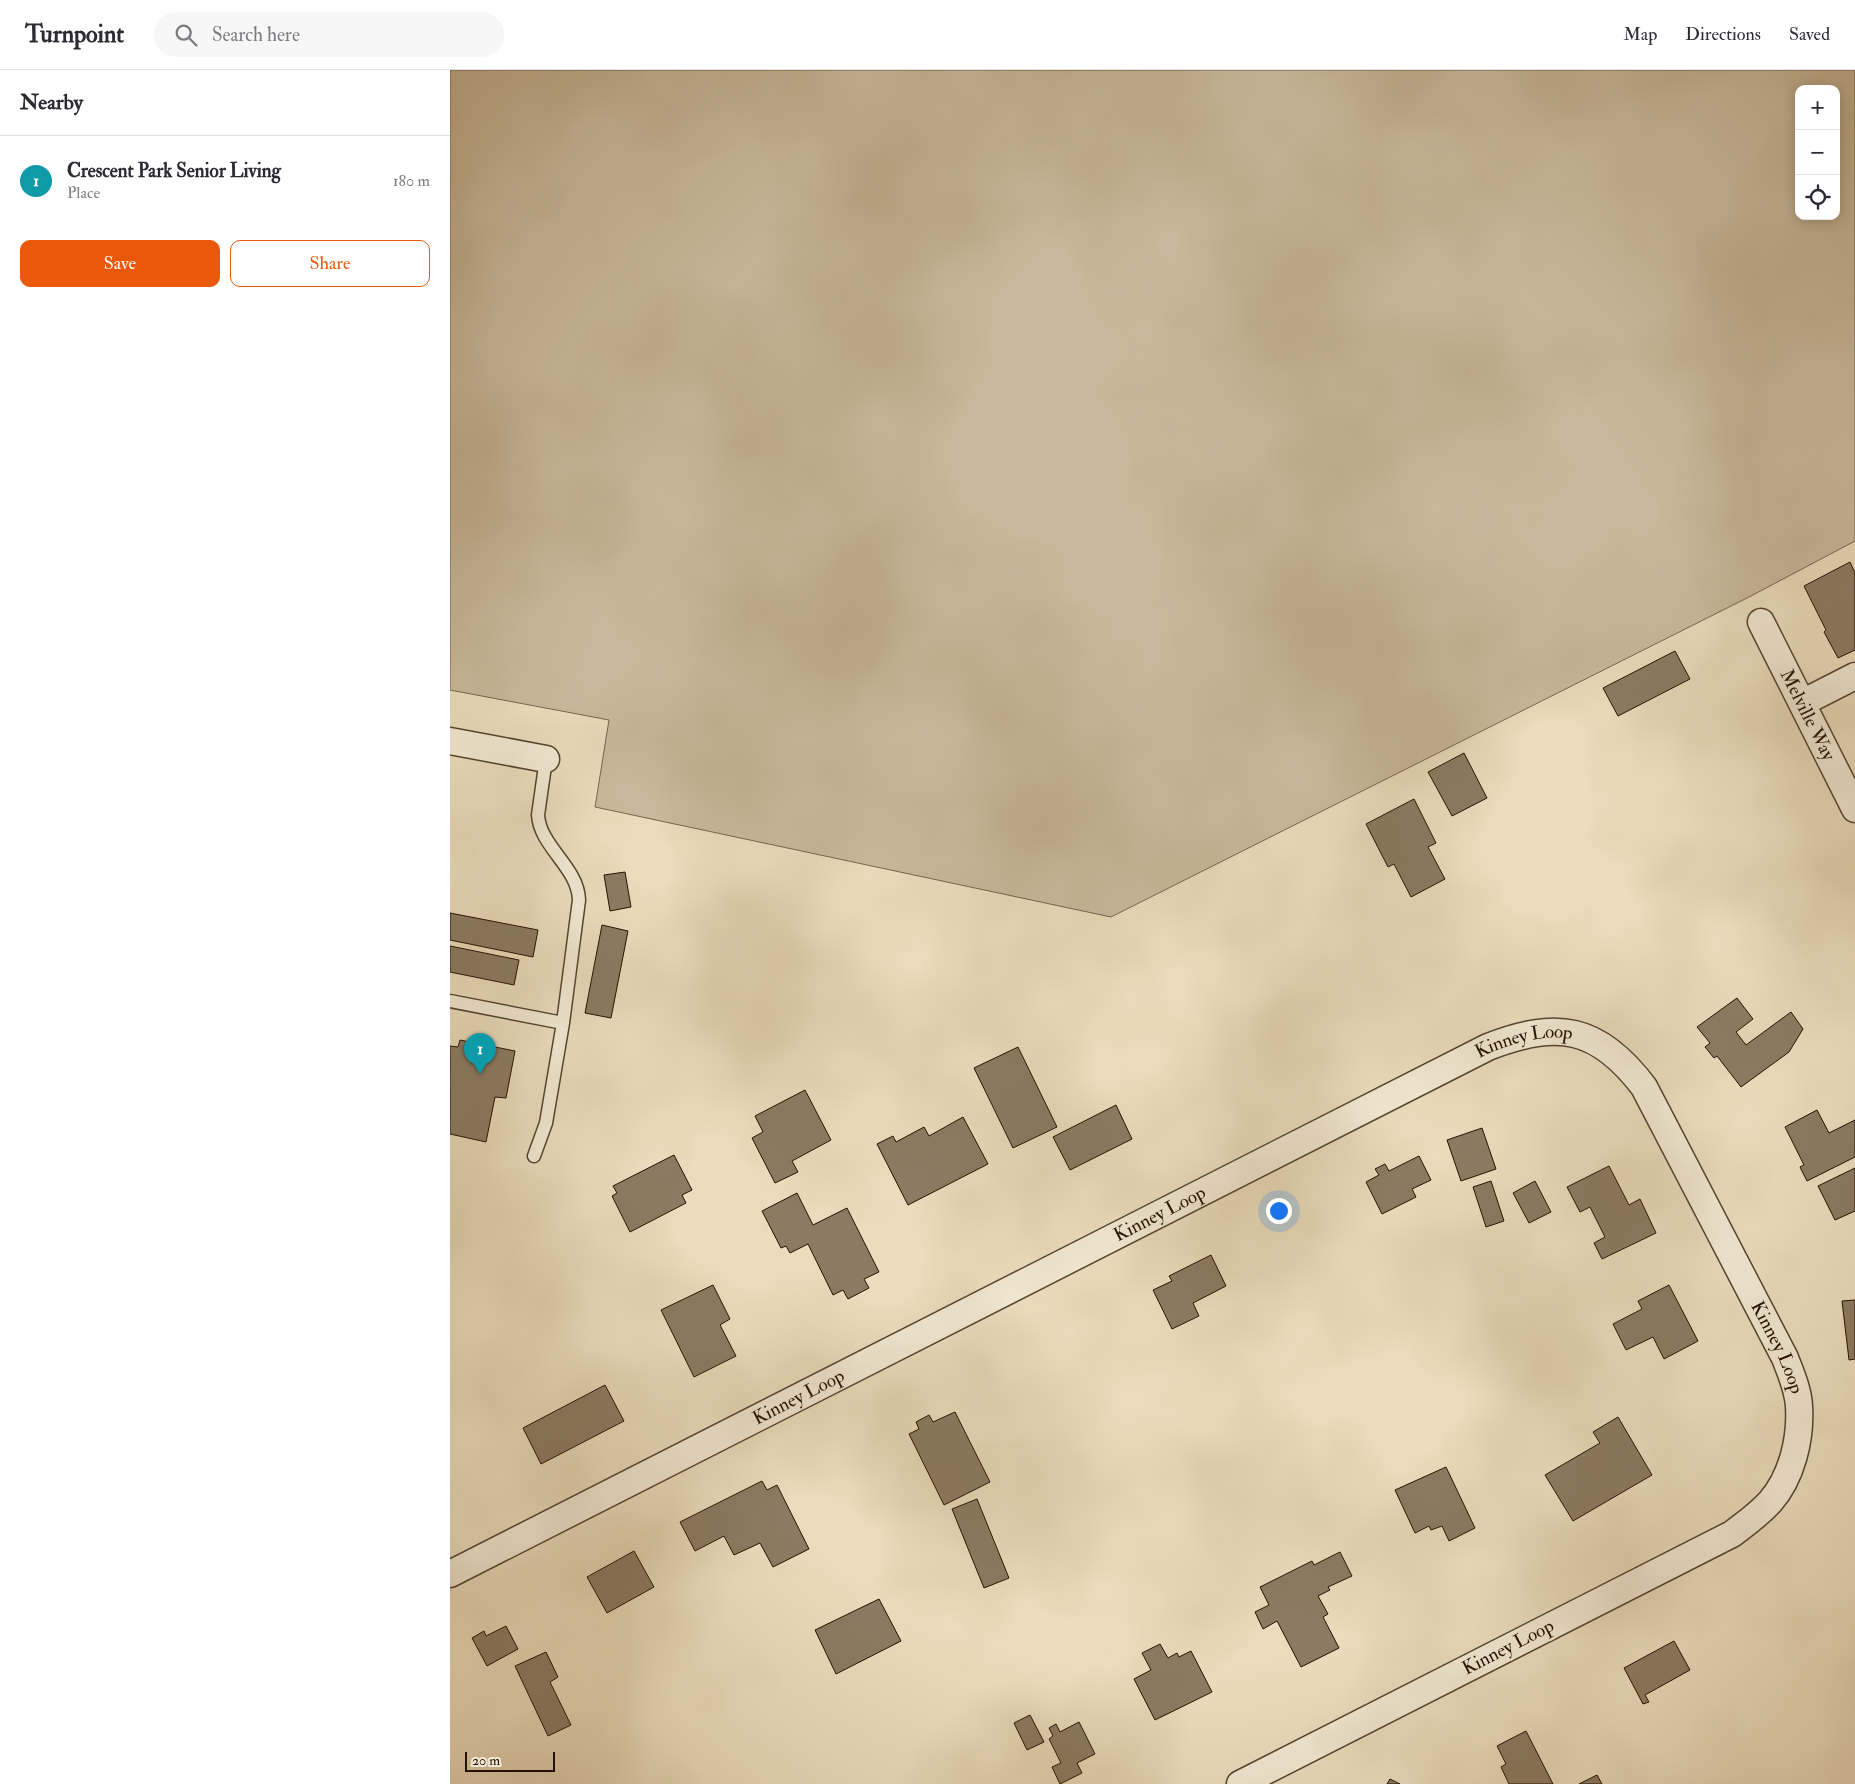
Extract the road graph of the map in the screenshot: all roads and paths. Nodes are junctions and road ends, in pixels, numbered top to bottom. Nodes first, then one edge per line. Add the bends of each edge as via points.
1 (1761, 622) dead end
2 (1855, 676) edge
3 (1802, 703) junction
4 (450, 741) edge
5 (546, 759) joint
6 (1855, 809) edge
7 (450, 1001) edge
8 (563, 1022) junction
9 (534, 1156) dead end
10 (450, 1574) edge
11 (1240, 1784) edge

1 - 3 street, Melville Way
2 - 3 street
3 - 6 street, Melville Way
4 - 5 street
5 - 8 lane via 538,822 578,893
7 - 8 lane
8 - 9 lane via 546,1122
10 - 11 street, Kinney Loop via 1488,1047 1526,1034 1565,1031 1584,1036 1617,1057 1644,1086 1784,1358 1799,1405 1792,1464 1784,1482 1754,1518 1732,1534

